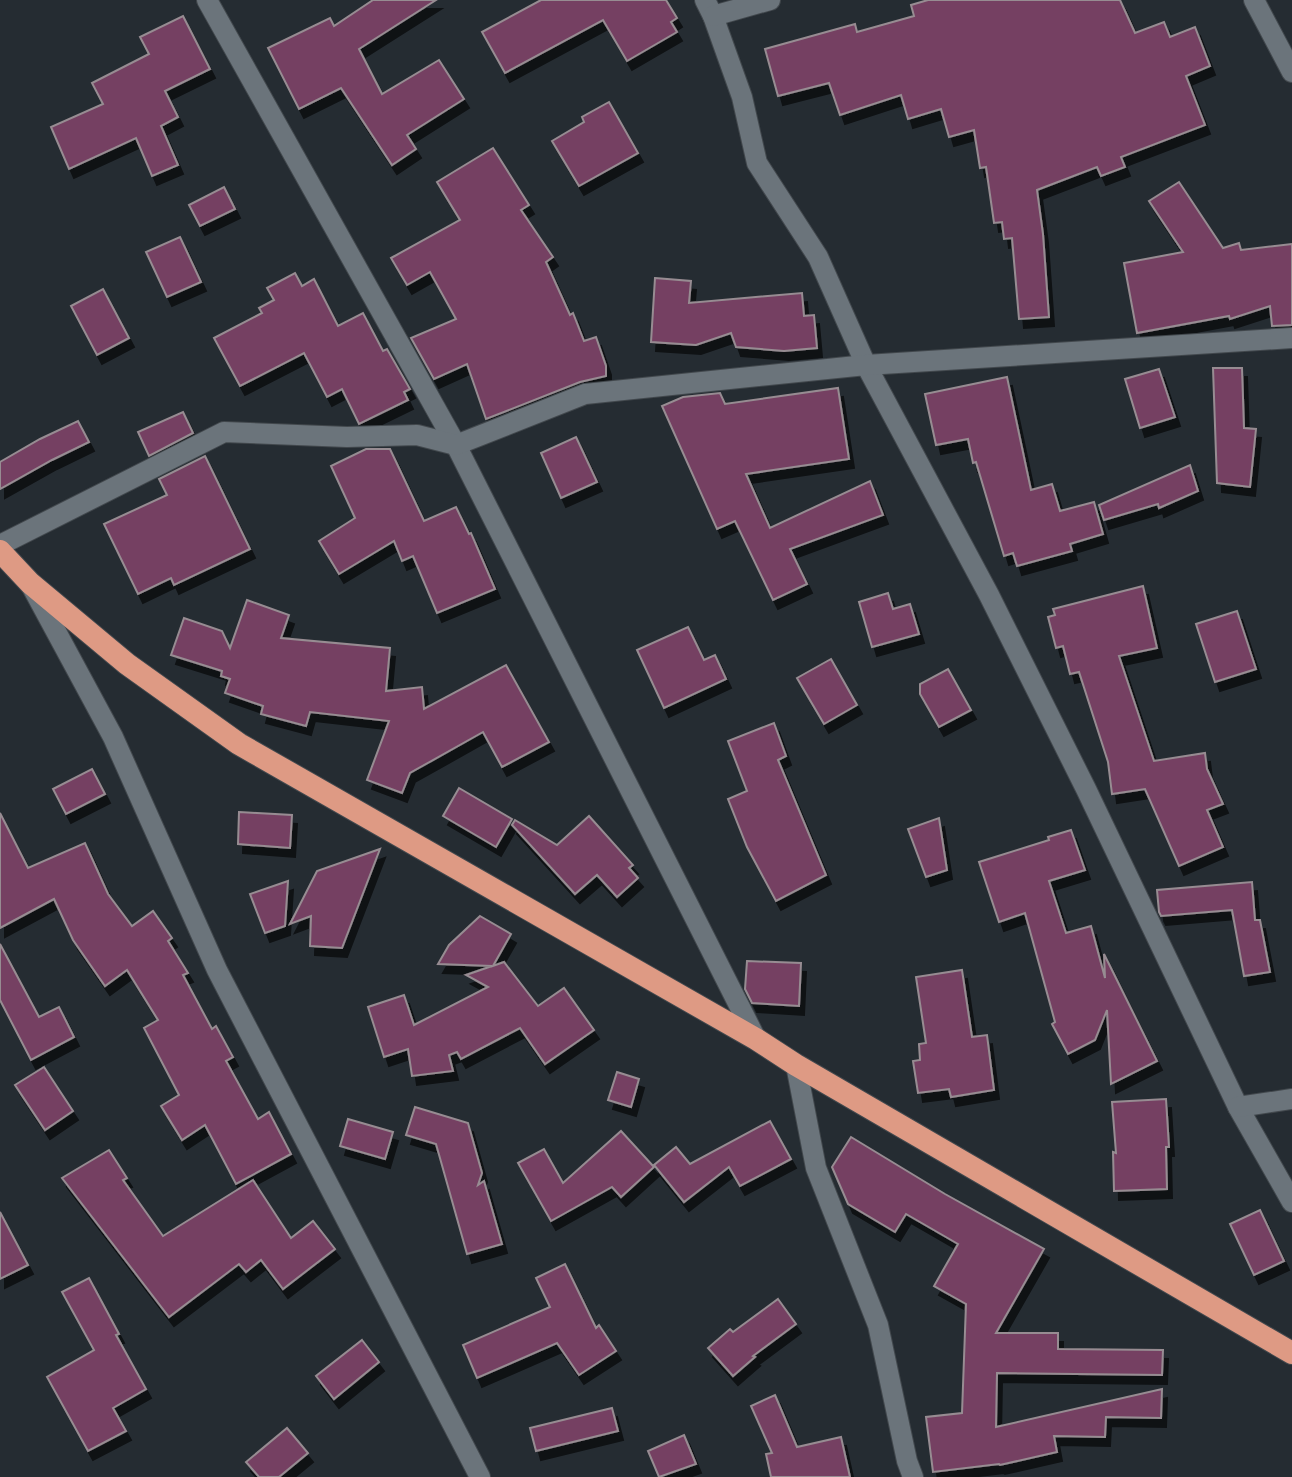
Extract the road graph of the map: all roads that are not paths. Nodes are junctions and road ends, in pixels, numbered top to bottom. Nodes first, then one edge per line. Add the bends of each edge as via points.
1 (207, 0) edge
2 (770, 0) edge
3 (1254, 0) edge
4 (709, 8) edge
5 (1292, 72) edge
6 (1292, 338) edge
7 (866, 365) junction
8 (456, 445) junction
9 (0, 548) edge
10 (30, 583) junction
11 (756, 1039) junction
12 (796, 1065) junction
13 (1292, 1099) edge
14 (1238, 1107) junction
15 (1292, 1202) edge
16 (1292, 1353) edge
17 (480, 1477) edge
18 (913, 1477) edge

1 - 8 street
2 - 4 street
3 - 5 street
4 - 7 street via 742,97 757,163 818,257
6 - 7 street
7 - 8 street via 585,394
7 - 14 street via 989,595
8 - 9 street via 417,435 224,432
8 - 11 street
9 - 10 highway
10 - 11 highway via 127,664 239,744
10 - 17 street via 113,737 217,970
11 - 12 highway
12 - 16 highway
12 - 18 street via 816,1168 878,1325
13 - 14 street
14 - 15 street

